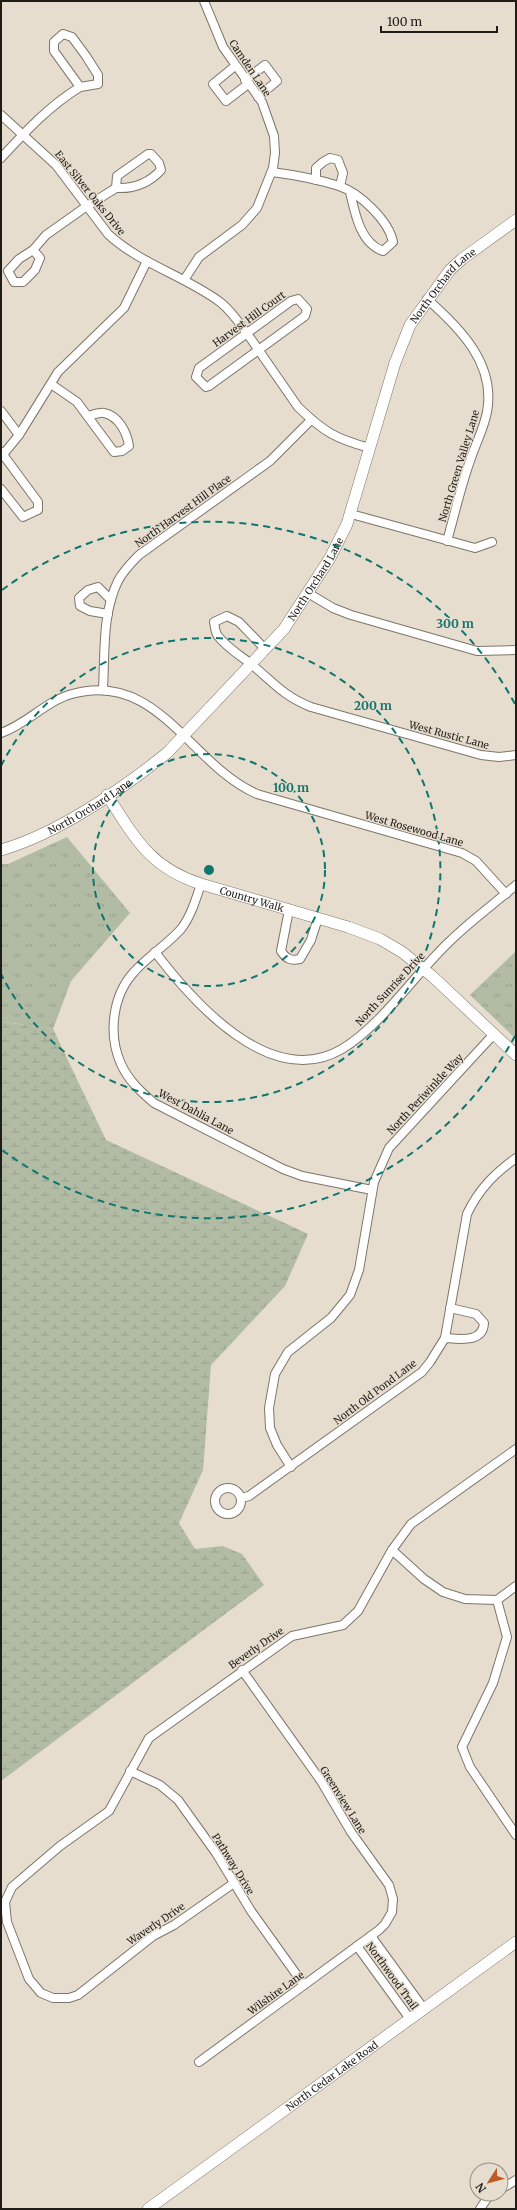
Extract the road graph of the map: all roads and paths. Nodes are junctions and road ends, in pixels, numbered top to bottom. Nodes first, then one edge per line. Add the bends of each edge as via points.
1 (204, 1) edge
2 (235, 66) junction
3 (246, 82) junction
4 (80, 87) junction
5 (258, 97) junction
6 (1, 116) edge
7 (23, 134) junction
8 (1, 158) edge
9 (272, 172) junction
10 (316, 180) junction
11 (340, 186) junction
12 (116, 188) junction
13 (350, 192) junction
14 (87, 206) junction
15 (516, 220) edge
16 (33, 250) dead end
17 (147, 261) junction
18 (184, 280) junction
19 (427, 299) junction
20 (246, 333) junction
21 (259, 350) junction
22 (51, 384) junction
23 (1, 411) edge
24 (88, 416) junction
25 (311, 420) junction
26 (19, 435) junction
27 (370, 448) junction
28 (2, 455) edge
29 (1, 489) edge
30 (351, 514) junction
31 (447, 540) junction
32 (492, 542) dead end
33 (308, 593) junction
34 (111, 600) junction
35 (108, 614) junction
36 (265, 649) junction
37 (516, 650) edge
38 (251, 664) junction
39 (103, 689) junction
40 (1, 733) edge
41 (183, 736) junction
42 (516, 755) edge
43 (107, 795) junction
44 (1, 850) edge
45 (201, 884) junction
46 (516, 885) edge
47 (506, 894) junction
48 (290, 910) junction
49 (318, 918) junction
50 (155, 952) junction
51 (423, 969) junction
52 (494, 1034) junction
53 (516, 1055) edge
54 (516, 1158) edge
55 (372, 1190) junction
56 (450, 1308) junction
57 (445, 1338) junction
58 (516, 1449) edge
59 (291, 1467) junction
60 (241, 1498) dead end
61 (392, 1550) junction
62 (516, 1586) edge
63 (497, 1600) junction
64 (242, 1670) junction
65 (130, 1771) junction
66 (516, 1834) edge
67 (16, 1883) joint
68 (234, 1883) junction
69 (368, 1938) junction
70 (516, 1942) edge
71 (357, 1946) junction
72 (304, 1984) junction
73 (424, 2009) junction
74 (410, 2019) junction
75 (199, 2062) dead end
76 (148, 2209) edge

1 - 2 street, Camden Lane via 223,47
2 - 3 street, Camden Lane
2 - 3 street via 213,84 226,101
3 - 5 street, Camden Lane
3 - 5 street via 265,65 273,74 277,82
4 - 4 street via 54,51 54,42 63,34 72,36 98,76 98,84
4 - 7 street via 57,101
5 - 9 street, Camden Lane via 268,115 274,136
6 - 7 street, East Silver Oaks Drive
7 - 8 street
7 - 14 street, East Silver Oaks Drive via 56,165
9 - 10 street
9 - 18 street, Camden Lane via 251,217 199,257
10 - 11 street
10 - 11 street via 316,168 330,158 338,160 343,172
11 - 13 street
12 - 12 street via 117,176 148,154 153,155 160,163 161,170 143,184 128,189
12 - 14 street
13 - 13 street via 374,210 391,232 393,242 383,252 374,248 364,236 356,218
14 - 16 street via 46,235
14 - 17 street, East Silver Oaks Drive via 117,243
15 - 19 street, North Orchard Lane via 462,259
17 - 18 street, East Silver Oaks Drive
17 - 22 street via 124,308 58,372
18 - 20 street, East Silver Oaks Drive via 222,303
19 - 27 street, North Orchard Lane via 410,325 401,345
19 - 31 street, North Green Valley Lane via 475,349 487,378 487,412 470,459
20 - 21 street, East Silver Oaks Drive
20 - 21 street, Harvest Hill Court via 291,301 298,299 304,304 307,309 306,316
20 - 21 street, Harvest Hill Court via 199,368 196,372 200,382 206,387 209,386
21 - 25 street, East Silver Oaks Drive via 298,407
22 - 24 street via 68,394
22 - 26 street
23 - 26 street
24 - 24 street via 114,452 130,446 128,436 117,419 103,413
25 - 27 street, East Silver Oaks Drive via 330,435 345,442
25 - 34 street, North Harvest Hill Place via 270,461 139,555 121,576
26 - 28 street
27 - 30 street, North Orchard Lane
28 - 29 street via 38,502 38,510 23,517
30 - 31 street
30 - 33 street, North Orchard Lane
31 - 32 street via 475,548
33 - 36 street, North Orchard Lane via 284,629
33 - 37 street via 351,616 477,651
34 - 35 street, North Harvest Hill Place
34 - 35 street via 98,588 88,590 79,598 80,606 90,611
35 - 39 street, North Harvest Hill Place
36 - 38 street, North Orchard Lane
36 - 38 street, West Rustic Lane via 239,622 227,616 214,622 217,635
38 - 41 street, North Orchard Lane
38 - 42 street, West Rustic Lane via 284,694 311,707 481,755
39 - 40 street via 71,694 56,700
39 - 41 street, West Rosewood Lane via 140,699
41 - 43 street, North Orchard Lane via 145,771
41 - 47 street, West Rosewood Lane via 242,788 462,853 476,861
43 - 44 street, North Orchard Lane via 41,836
43 - 45 street, Country Walk via 139,844 153,859 181,878
45 - 48 street, Country Walk
45 - 50 street, West Dahlia Lane via 193,907 181,929
46 - 47 street, North Sunrise Drive
47 - 51 street, North Sunrise Drive via 449,941
48 - 49 street, Country Walk
48 - 49 street via 281,950 285,957 293,960 300,959 306,951
49 - 51 street, Country Walk via 380,939
50 - 51 street, North Sunrise Drive via 180,985 229,1032 268,1053 287,1058 310,1059 341,1049 370,1026
50 - 55 street, West Dahlia Lane via 133,972 124,985 114,1019 115,1048 121,1064 141,1092 154,1103 283,1169 302,1176
51 - 52 street, Country Walk
52 - 53 street, Country Walk
52 - 55 street, North Periwinkle Way via 389,1148 379,1167
54 - 56 street, North Old Pond Lane via 490,1178 476,1196 467,1214
55 - 59 street, North Periwinkle Way via 359,1270 350,1295 331,1318 288,1352 275,1374 269,1408 270,1428 277,1446
56 - 57 street, North Old Pond Lane
56 - 57 street via 476,1314 484,1323 484,1329 472,1338
57 - 59 street, North Old Pond Lane via 422,1372
58 - 61 street, Beverly Drive via 411,1524
59 - 60 street, North Old Pond Lane via 249,1496
61 - 63 street via 424,1579 443,1592 465,1599
61 - 64 street, Beverly Drive via 358,1611 343,1625 292,1636
62 - 63 street
63 - 66 street via 507,1637 493,1683 462,1747 470,1767
64 - 65 street, Beverly Drive via 149,1738
64 - 69 street, Greenview Lane via 321,1781 351,1832 389,1885 393,1899 392,1912 385,1924
65 - 67 street, Beverly Drive via 109,1811 60,1846
65 - 68 street, Pathway Drive via 160,1785 178,1800
67 - 68 street, Waverly Drive via 5,1902 7,1922 29,1978 36,1989 53,1998 78,1995 153,1936 174,1925
68 - 72 street, Pathway Drive via 250,1911
69 - 71 street, Wilshire Lane
69 - 73 street, Northwood Trail
70 - 73 street, North Cedar Lake Road
71 - 72 street, Wilshire Lane
71 - 74 street, Northwood Trail
72 - 75 street, Wilshire Lane
73 - 74 street, North Cedar Lake Road
74 - 76 street, North Cedar Lake Road

